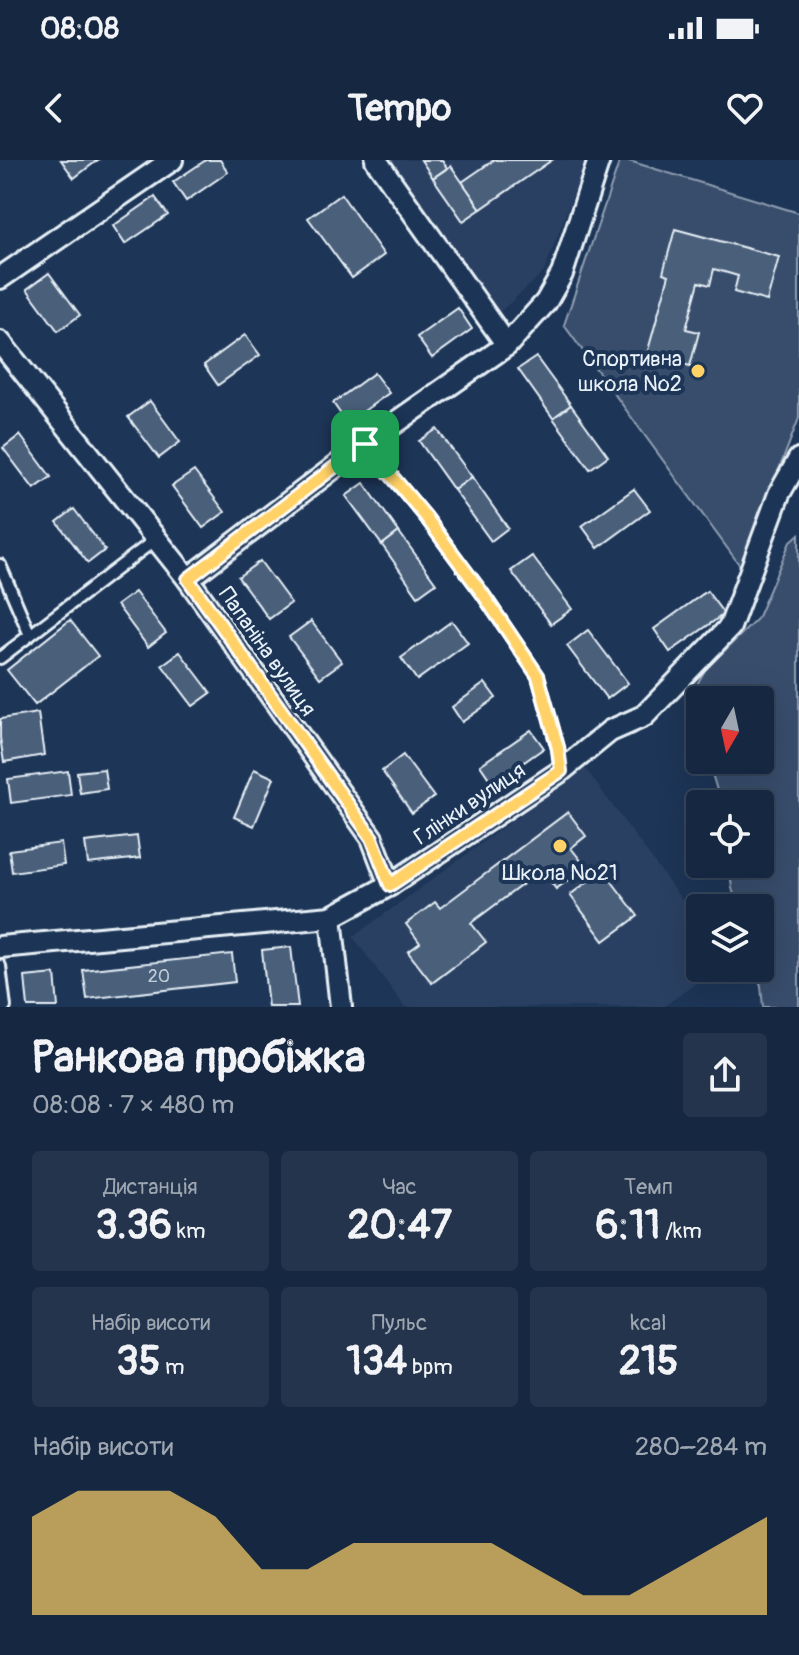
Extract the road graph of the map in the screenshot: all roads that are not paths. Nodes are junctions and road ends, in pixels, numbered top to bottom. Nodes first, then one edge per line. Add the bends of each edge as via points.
1 (172, 160) edge
2 (376, 160) edge
3 (599, 160) edge
4 (0, 278) edge
5 (0, 342) edge
6 (507, 345) junction
7 (365, 444) junction
8 (799, 459) edge
9 (156, 539) junction
10 (0, 565) edge
11 (188, 579) junction
12 (30, 635) junction
13 (0, 658) edge
14 (561, 771) junction
15 (390, 885) junction
16 (331, 917) junction
17 (0, 947) edge
18 (0, 966) edge
19 (5, 1007) edge
20 (341, 1007) edge

1 - 4 street
2 - 6 street
3 - 6 street via 562,274 546,302
5 - 9 street, Папаніна вулиця
6 - 7 street
7 - 11 street
7 - 14 lane via 434,529 538,676
8 - 14 street, Глінки вулиця via 779,494 730,627 644,716 610,731
9 - 11 street, Папаніна вулиця
9 - 12 lane
10 - 12 lane
11 - 15 street, Папаніна вулиця via 372,838
12 - 13 lane
14 - 15 street, Глінки вулиця
15 - 16 street, Глінки вулиця
16 - 17 street, Глінки вулиця
16 - 20 street
18 - 19 lane

